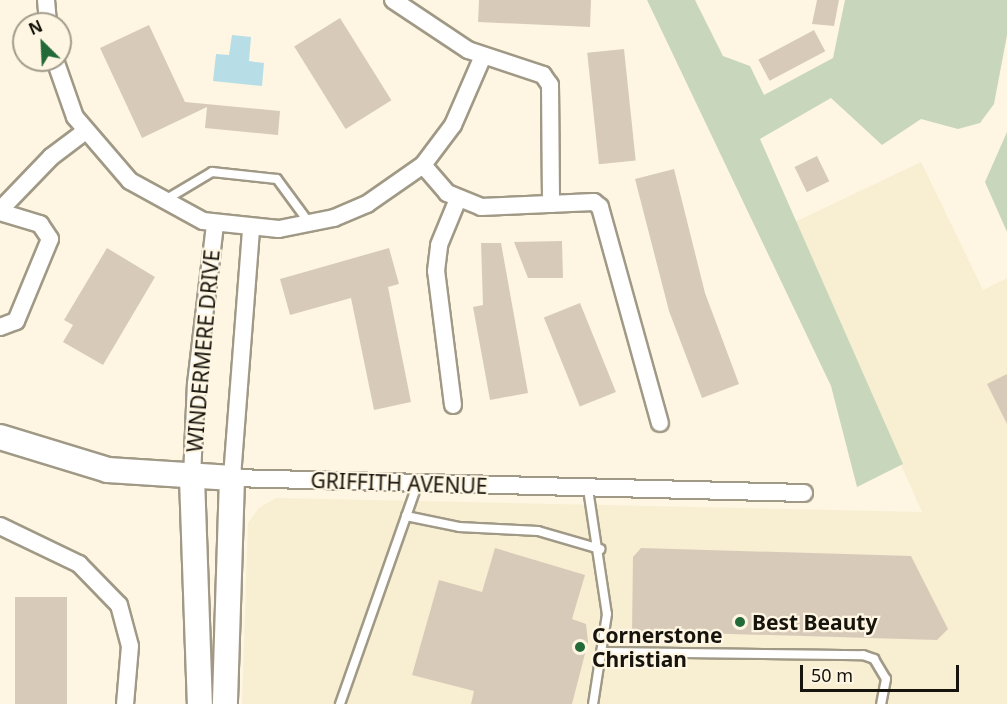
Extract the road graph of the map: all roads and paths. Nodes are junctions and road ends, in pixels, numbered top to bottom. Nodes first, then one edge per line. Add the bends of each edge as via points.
1 (393, 0) edge
2 (483, 56) junction
3 (60, 72) edge
4 (84, 132) junction
5 (423, 165) junction
6 (458, 199) junction
7 (163, 202) junction
8 (551, 204) junction
9 (1, 210) edge
10 (215, 224) junction
11 (311, 224) junction
12 (251, 230) junction
13 (0, 327) edge
14 (453, 405) dead end
15 (660, 423) dead end
16 (0, 437) edge
17 (192, 478) junction
18 (232, 478) junction
19 (418, 483) junction
20 (588, 489) junction
21 (804, 493) dead end
22 (406, 516) junction
23 (0, 526) edge
24 (600, 549) junction
25 (604, 652) junction
26 (125, 704) edge
27 (200, 704) edge
28 (225, 704) edge
29 (340, 704) edge
30 (593, 704) edge
31 (881, 704) edge

1 - 2 street via 434,32
2 - 5 street via 453,125
2 - 8 street via 533,69 550,85
3 - 4 street
4 - 7 street via 130,181
4 - 9 street via 51,157
5 - 6 street
5 - 11 street via 367,204
6 - 8 street via 481,207
6 - 14 street via 439,246 436,271
7 - 10 street
7 - 11 lane via 212,172 278,179
8 - 15 street via 594,202 600,207
9 - 13 street via 40,224 50,240 16,321
10 - 12 street
10 - 17 street, WINDERMERE DRIVE via 196,384
11 - 12 street
12 - 18 street, WINDERMERE DRIVE
16 - 17 street, GRIFFITH AVENUE via 73,463
17 - 18 street, GRIFFITH AVENUE
17 - 27 street
18 - 19 street, GRIFFITH AVENUE
18 - 28 street
19 - 20 street, GRIFFITH AVENUE
19 - 22 lane
20 - 21 street, GRIFFITH AVENUE
20 - 24 lane
22 - 24 lane via 459,527 538,531
22 - 29 lane
23 - 26 street via 49,545 79,564 118,605 130,646
24 - 25 lane via 607,614
25 - 30 lane
25 - 31 lane via 863,655 882,668 886,679

